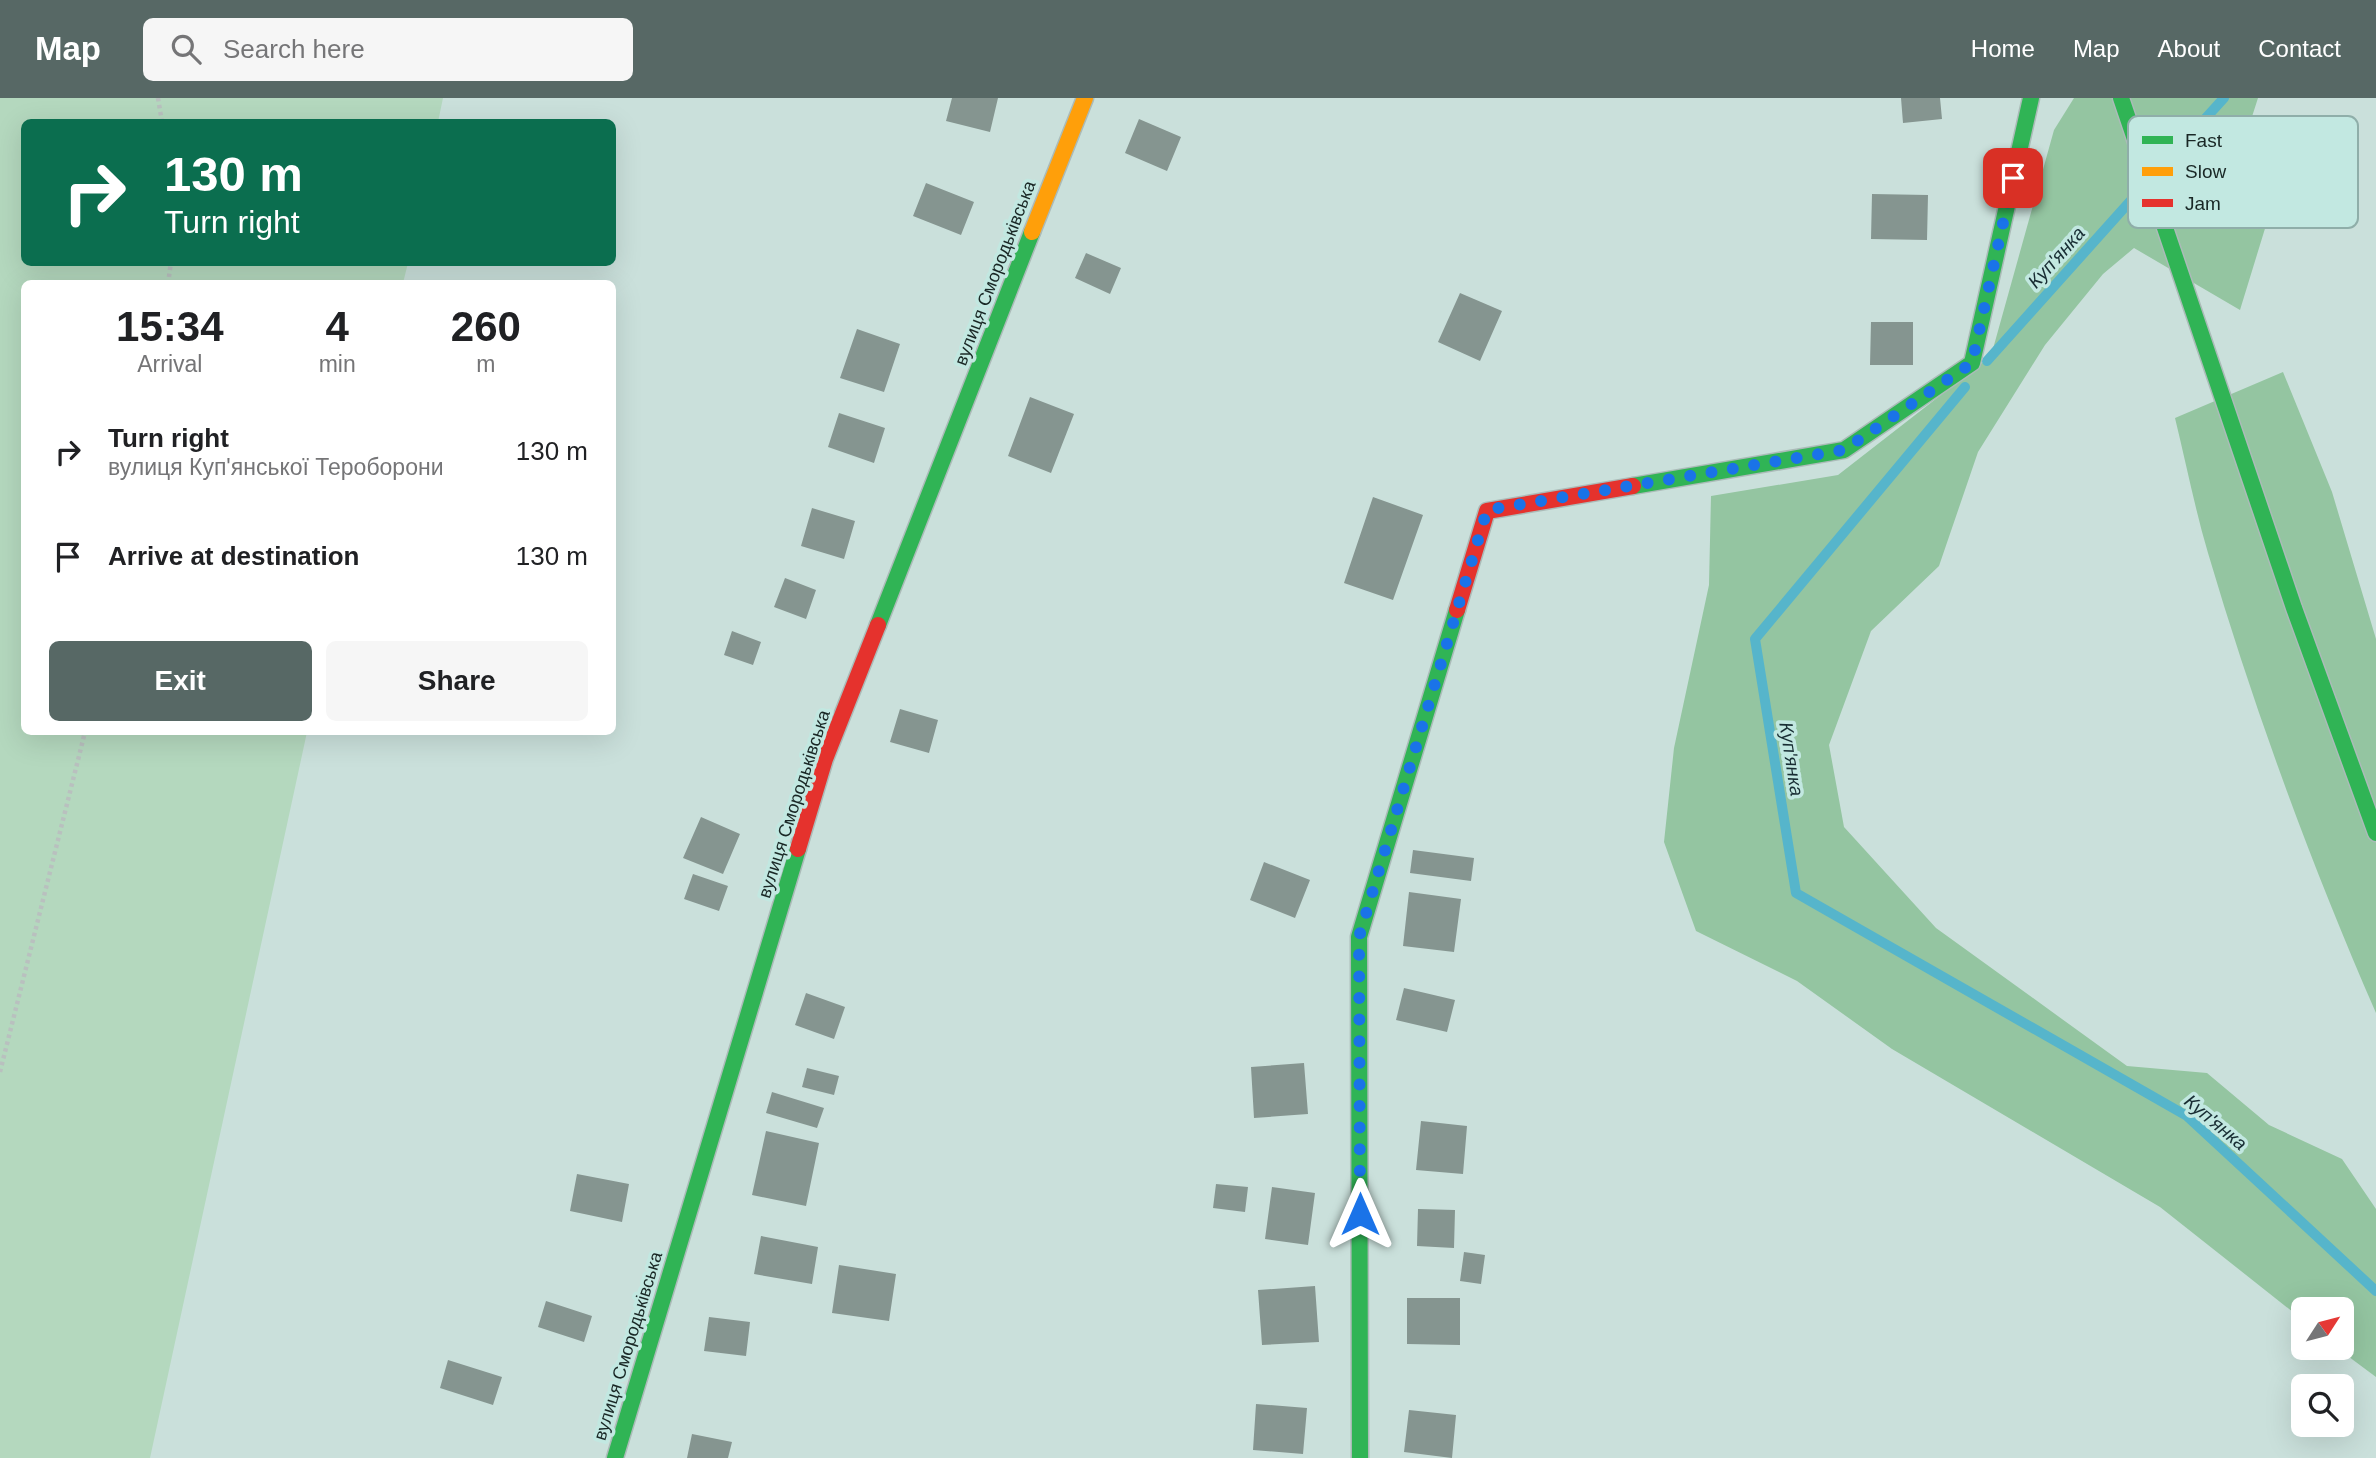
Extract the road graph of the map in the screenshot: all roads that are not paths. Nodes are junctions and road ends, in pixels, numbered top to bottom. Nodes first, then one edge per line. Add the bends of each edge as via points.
1 (1084, 98) edge
2 (2031, 98) edge
3 (2122, 98) edge
4 (2128, 117) edge
5 (2165, 228) edge
6 (2376, 833) edge
7 (615, 1458) edge
8 (1360, 1458) edge

1 - 7 street, вулиця Смородьківська via 825,759
2 - 8 street via 1972,363 1844,450 1487,510 1359,937
3 - 4 street
5 - 6 street

